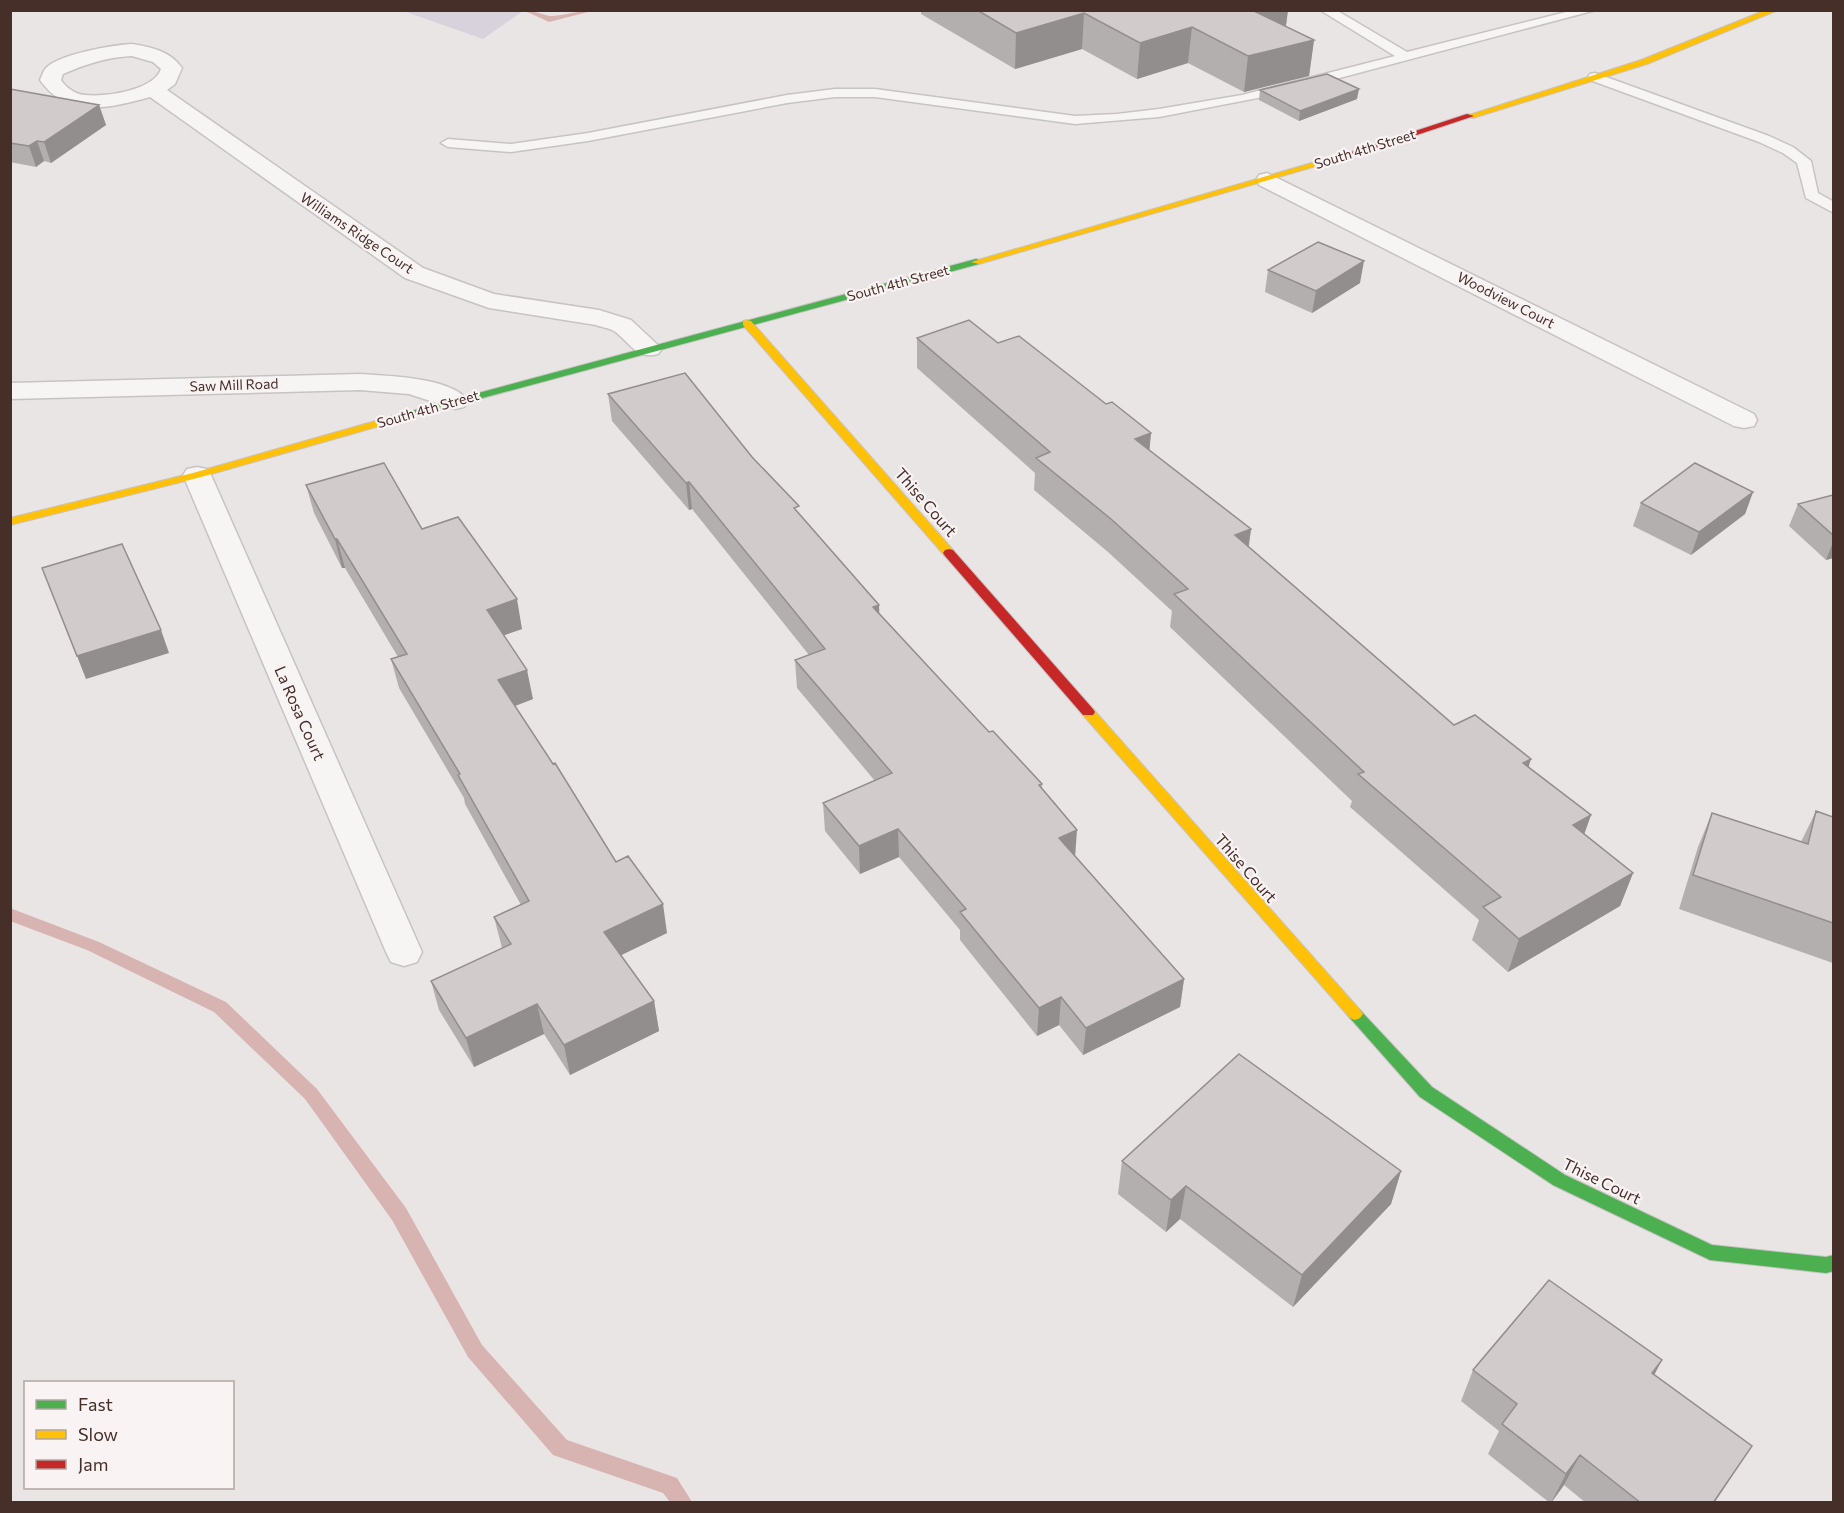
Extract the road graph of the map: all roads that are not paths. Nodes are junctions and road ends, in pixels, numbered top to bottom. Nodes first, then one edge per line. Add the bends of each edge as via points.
1 (1326, 10) edge
2 (1590, 10) edge
3 (1774, 10) edge
4 (1406, 57) junction
5 (1594, 77) junction
6 (153, 90) dead end
7 (448, 143) dead end
8 (1267, 180) junction
9 (1833, 210) edge
10 (747, 323) junction
11 (649, 349) junction
12 (10, 391) edge
13 (455, 401) junction
14 (1744, 420) dead end
15 (197, 475) junction
16 (10, 522) edge
17 (404, 952) dead end
18 (1833, 1263) edge

1 - 4 lane
2 - 4 lane
3 - 5 main road, South 4th Street via 1644,62
4 - 7 lane via 1311,84 1103,119 1075,120 875,93 835,93 511,148
5 - 8 main road, South 4th Street
5 - 9 lane via 1788,150 1804,161 1811,195
6 - 11 street, Williams Ridge Court via 414,273 489,301 622,325
8 - 10 main road, South 4th Street
8 - 14 street, Woodview Court
10 - 11 main road, South 4th Street
10 - 18 main road, Thise Court via 1426,1092 1559,1180 1710,1252
11 - 13 main road, South 4th Street
12 - 13 street, Saw Mill Road via 360,382 407,384 438,391
13 - 15 main road, South 4th Street
15 - 16 main road, South 4th Street
15 - 17 street, La Rosa Court

